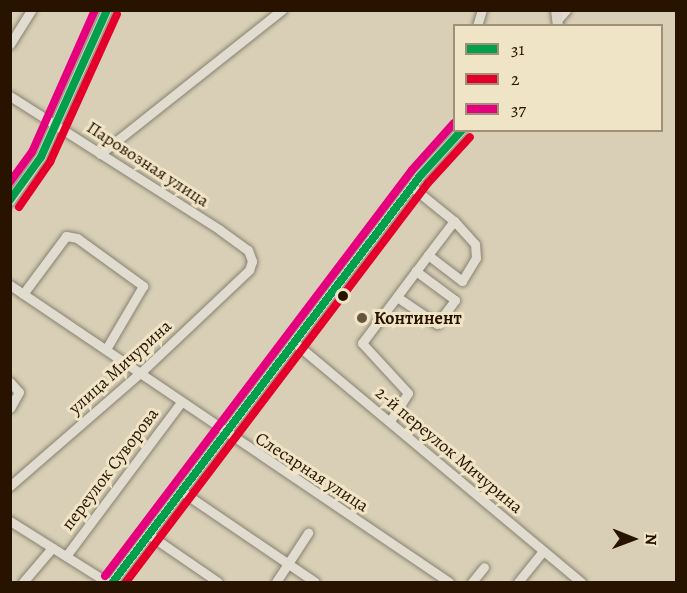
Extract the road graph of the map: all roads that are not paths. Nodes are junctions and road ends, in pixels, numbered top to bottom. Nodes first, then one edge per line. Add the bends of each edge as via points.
1 (31, 10) edge
2 (107, 10) edge
3 (282, 10) edge
4 (10, 44) edge
5 (10, 96) edge
6 (57, 123) junction
7 (460, 132) edge
8 (100, 154) junction
9 (412, 187) junction
10 (10, 201) edge
11 (454, 221) junction
12 (428, 255) junction
13 (249, 270) joint
14 (416, 271) junction
15 (10, 285) edge
16 (23, 294) junction
17 (397, 297) junction
18 (296, 343) junction
19 (106, 349) junction
20 (141, 372) junction
21 (10, 382) edge
22 (181, 402) junction
23 (10, 408) edge
24 (390, 421) junction
25 (226, 435) junction
26 (10, 486) edge
27 (184, 493) junction
28 (10, 521) edge
29 (308, 533) dead end
30 (151, 536) junction
31 (52, 548) junction
32 (543, 551) junction
33 (66, 556) junction
34 (287, 565) junction
35 (484, 567) dead end
36 (23, 582) edge
37 (107, 582) edge
38 (114, 582) edge
39 (218, 582) edge
40 (276, 582) edge
41 (315, 582) edge
42 (449, 582) edge
43 (472, 582) edge
44 (518, 582) edge
45 (581, 582) edge

1 - 4 street
2 - 6 main road
3 - 8 street
5 - 6 street, Паровозная улица
6 - 8 street, Паровозная улица
6 - 10 main road
7 - 9 main road
8 - 13 street, Паровозная улица via 248,250
9 - 11 street
9 - 18 main road
11 - 12 street
11 - 12 street via 475,244 473,266 462,281
12 - 14 street
13 - 20 street, улица Мичурина
14 - 17 street
14 - 17 street via 455,300 437,324
15 - 16 street, Слесарная улица
16 - 19 street, Слесарная улица
16 - 19 street via 66,236 77,238 143,286
17 - 24 street via 362,343 408,393
18 - 24 street, 2-й переулок Мичурина
18 - 25 main road
19 - 20 street, Слесарная улица
20 - 22 street, Слесарная улица
20 - 26 street, улица Мичурина
21 - 23 street via 19,392
22 - 25 street, Слесарная улица
22 - 33 street, переулок Суворова
24 - 32 street, 2-й переулок Мичурина
25 - 27 main road
25 - 42 street, Слесарная улица
27 - 30 main road
27 - 34 street
28 - 31 street
29 - 34 street
30 - 38 main road
30 - 39 street
31 - 33 street
31 - 36 street, переулок Суворова
32 - 44 street
32 - 45 street, 2-й переулок Мичурина
33 - 37 street
34 - 40 street
34 - 41 street
35 - 43 street

